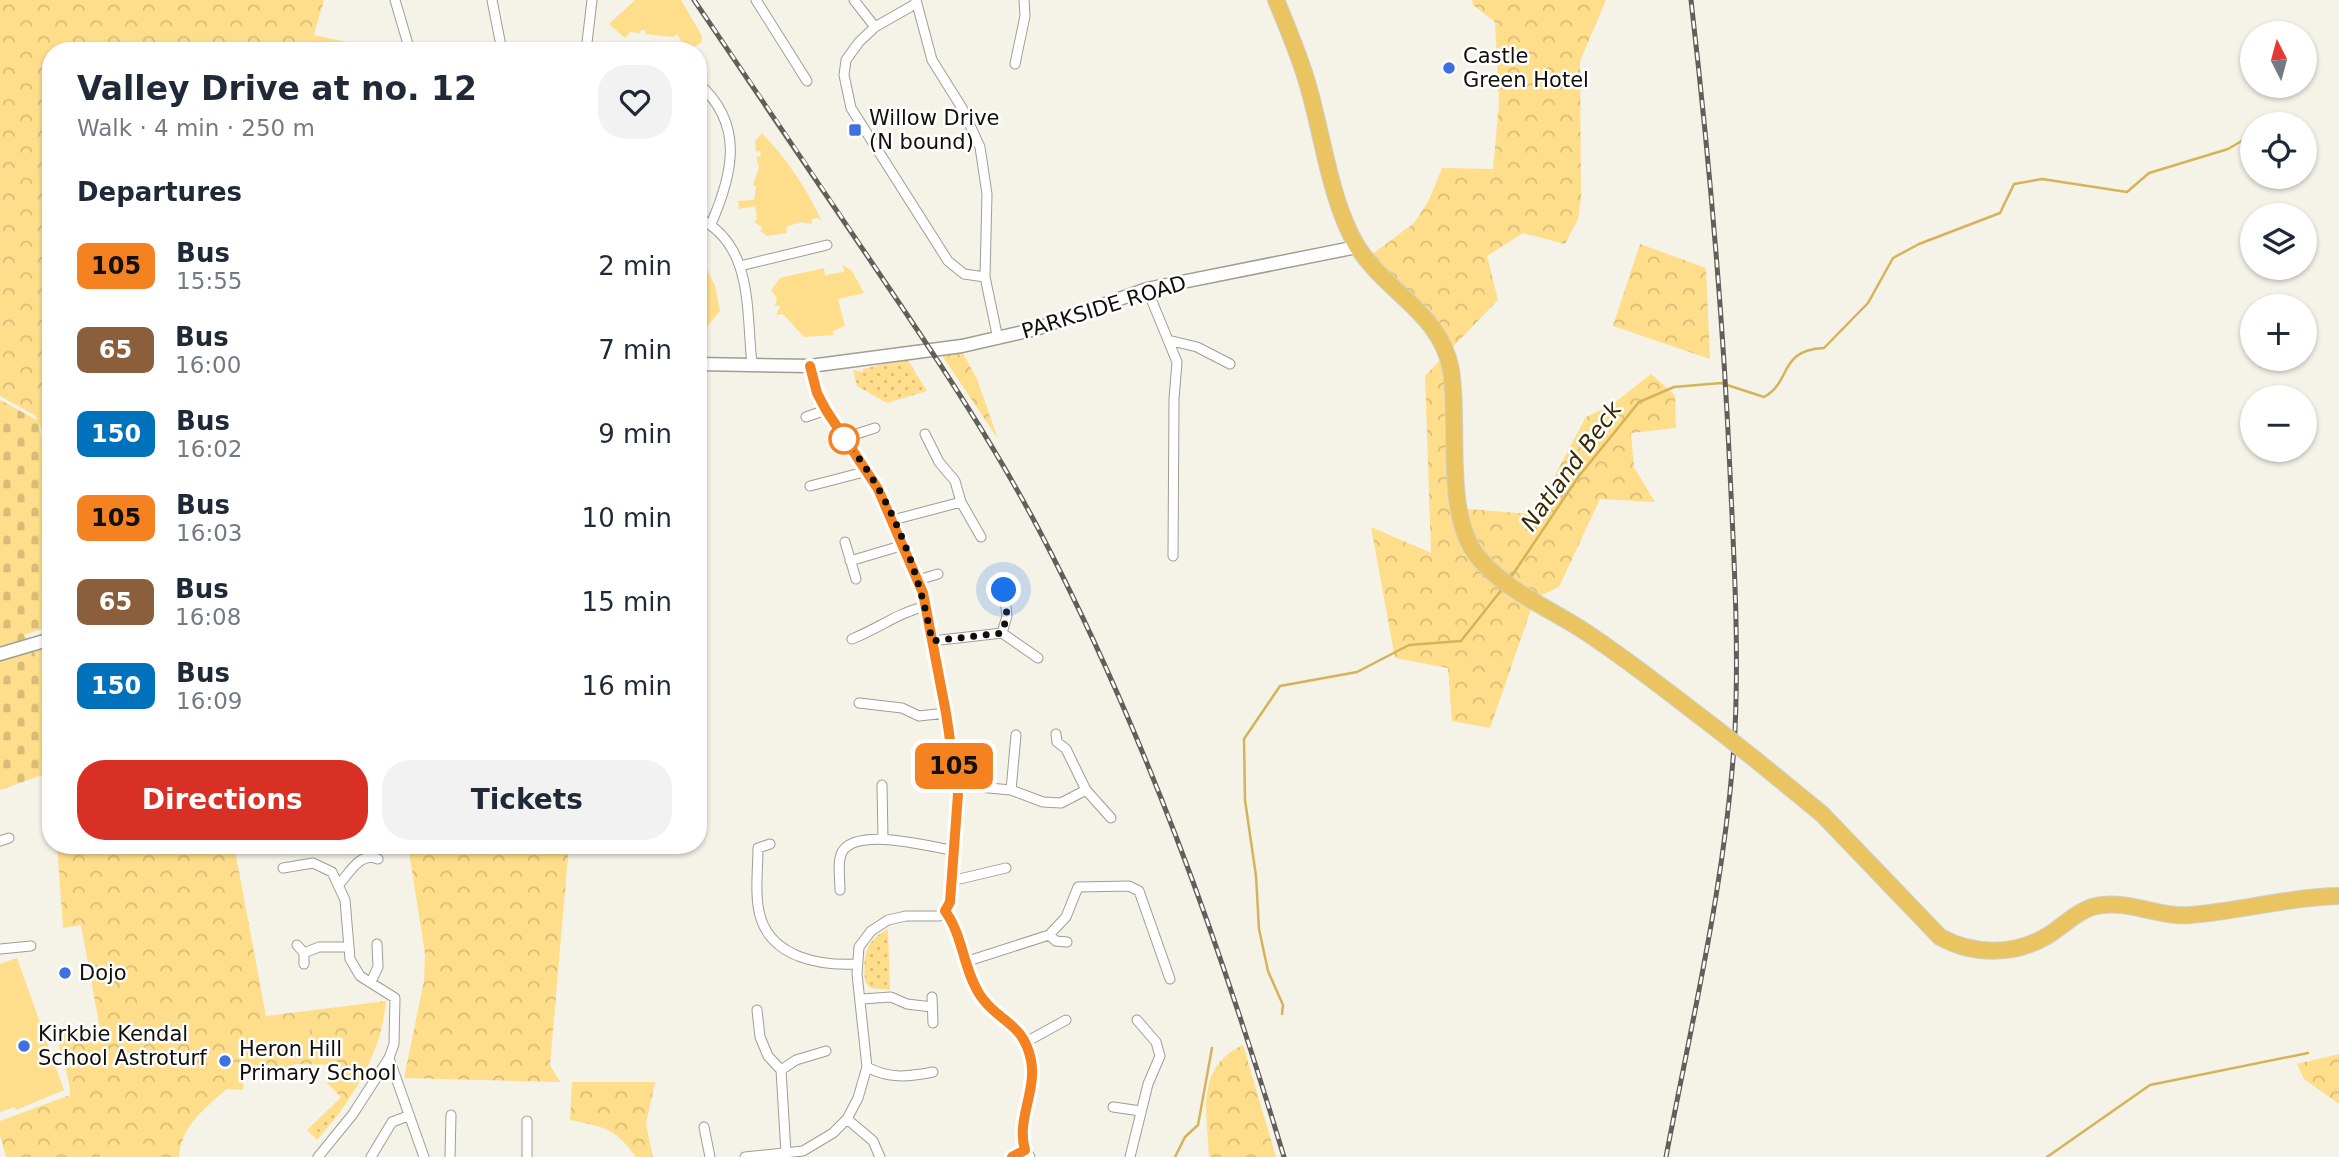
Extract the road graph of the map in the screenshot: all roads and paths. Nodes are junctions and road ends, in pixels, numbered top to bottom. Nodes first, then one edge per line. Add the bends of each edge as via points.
1 (395, 0) edge
2 (492, 0) edge
3 (592, 0) edge
4 (757, 0) edge
5 (854, 0) edge
6 (1024, 0) edge
7 (1276, 0) edge
8 (917, 1) edge
9 (875, 27) junction
10 (407, 42) edge
11 (500, 42) edge
12 (587, 42) edge
13 (1015, 64) dead end
14 (807, 80) dead end
15 (707, 94) edge
16 (707, 222) edge
17 (711, 224) junction
18 (827, 245) dead end
19 (1357, 247) junction
20 (740, 266) junction
21 (985, 278) junction
22 (1147, 289) junction
23 (998, 339) junction
24 (1168, 340) junction
25 (707, 363) edge
26 (752, 364) junction
27 (1230, 364) dead end
28 (810, 366) junction
29 (826, 410) junction
30 (806, 417) dead end
31 (875, 428) dead end
32 (926, 434) dead end
33 (844, 438) junction
34 (868, 471) junction
35 (810, 486) dead end
36 (961, 502) junction
37 (893, 520) junction
38 (981, 537) dead end
39 (845, 542) dead end
40 (904, 545) junction
41 (1173, 556) dead end
42 (850, 561) junction
43 (938, 574) dead end
44 (856, 579) dead end
45 (918, 580) junction
46 (1004, 590) dead end
47 (926, 606) junction
48 (1002, 633) junction
49 (852, 639) dead end
50 (932, 641) junction
51 (42, 642) edge
52 (0, 654) edge
53 (1038, 658) dead end
54 (859, 703) dead end
55 (946, 713) junction
56 (1056, 734) dead end
57 (1016, 735) dead end
58 (882, 785) dead end
59 (956, 785) junction
60 (1011, 790) junction
61 (1086, 790) junction
62 (1111, 818) dead end
63 (883, 839) junction
64 (770, 844) dead end
65 (951, 850) junction
66 (368, 856) joint
67 (379, 859) dead end
68 (283, 868) dead end
69 (1006, 868) dead end
70 (951, 881) junction
71 (340, 883) junction
72 (840, 890) dead end
73 (2339, 896) edge
74 (945, 911) junction
75 (1049, 935) junction
76 (1067, 942) dead end
77 (377, 944) dead end
78 (297, 945) dead end
79 (31, 946) dead end
80 (349, 947) junction
81 (0, 949) edge
82 (304, 953) junction
83 (965, 962) junction
84 (304, 964) dead end
85 (856, 964) junction
86 (1170, 979) dead end
87 (370, 982) junction
88 (862, 999) junction
89 (757, 1010) dead end
90 (1066, 1020) dead end
91 (1137, 1020) dead end
92 (933, 1023) dead end
93 (1026, 1042) junction
94 (826, 1051) dead end
95 (389, 1058) junction
96 (867, 1067) junction
97 (781, 1070) junction
98 (933, 1072) dead end
99 (1113, 1107) dead end
100 (1141, 1111) junction
101 (451, 1115) dead end
102 (408, 1116) junction
103 (847, 1119) junction
104 (527, 1121) dead end
105 (704, 1127) dead end
106 (786, 1153) junction
107 (1027, 1153) edge
108 (803, 1154) edge
109 (318, 1157) edge
110 (371, 1157) edge
111 (424, 1157) edge
112 (450, 1157) edge
113 (527, 1157) edge
114 (710, 1157) edge
115 (745, 1157) edge
116 (880, 1157) edge
117 (1012, 1157) edge
118 (1130, 1157) edge

1 - 10 street
2 - 11 street
3 - 12 street
4 - 14 street
5 - 9 street
6 - 13 street
7 - 19 highway via 1304,71 1338,200
8 - 9 street
8 - 21 street via 932,60 980,147 987,194
9 - 21 street via 846,60 844,75 851,108 948,261 964,274
15 - 17 street via 718,107 729,137 730,178
16 - 17 street
17 - 20 street via 730,241
18 - 20 street
19 - 22 street, PARKSIDE ROAD
19 - 73 highway, bridge via 1437,331 1447,353 1459,507 1476,554 1511,588 1580,629 1718,730 1822,814 1940,937 1958,947 1982,951 2018,948 2100,905 2122,905 2157,915 2190,915
20 - 26 street
21 - 23 street
22 - 23 street, PARKSIDE ROAD
22 - 24 street
23 - 28 street, PARKSIDE ROAD
24 - 27 street via 1197,347
24 - 41 street via 1177,362
25 - 26 street, PARKSIDE ROAD
26 - 28 street, PARKSIDE ROAD
28 - 29 street
29 - 30 street
29 - 33 street
31 - 33 street
32 - 36 street via 935,456 955,481
33 - 34 street
34 - 35 street
34 - 37 street
36 - 37 street
36 - 38 street
37 - 40 street
39 - 42 street
40 - 42 street
40 - 45 street
42 - 44 street
43 - 45 street
45 - 47 street
46 - 48 street via 1007,616
47 - 49 street via 899,613
47 - 50 street
48 - 50 street
48 - 53 street
50 - 55 street
51 - 52 street
54 - 55 street via 902,708 919,716
55 - 59 street
56 - 61 street via 1056,742 1066,749
57 - 60 street
58 - 63 street
59 - 60 street
59 - 65 street
60 - 61 street via 1043,802 1061,803
61 - 62 street
63 - 65 street
63 - 72 street via 855,840 843,851
64 - 85 street via 758,848 760,917 770,936 799,958
65 - 70 street
66 - 67 street
66 - 71 street
68 - 71 street via 313,863 332,872
69 - 70 street
70 - 74 street
71 - 80 street
74 - 83 street
74 - 85 street via 939,916 906,916 879,925 862,941
75 - 76 street
75 - 83 street
75 - 86 street via 1066,917 1078,887 1129,886 1139,891
77 - 87 street via 378,967
78 - 82 street
79 - 81 street
80 - 82 street via 319,947
80 - 87 street via 354,969
82 - 84 street
83 - 93 street via 981,997 1012,1023
85 - 88 street
87 - 95 street via 390,992 397,1004
88 - 92 street via 932,1002
88 - 96 street
89 - 97 street via 760,1037
90 - 93 street
91 - 100 street via 1156,1042 1160,1056
93 - 107 street via 1032,1074 1021,1124
94 - 97 street
95 - 102 street
95 - 109 street
96 - 98 street via 898,1077
96 - 103 street
97 - 106 street
99 - 100 street
100 - 118 street
101 - 112 street
102 - 110 street via 392,1122
102 - 111 street
103 - 108 street
103 - 116 street via 873,1142
104 - 113 street
105 - 114 street
106 - 108 street
106 - 115 street
107 - 117 street

